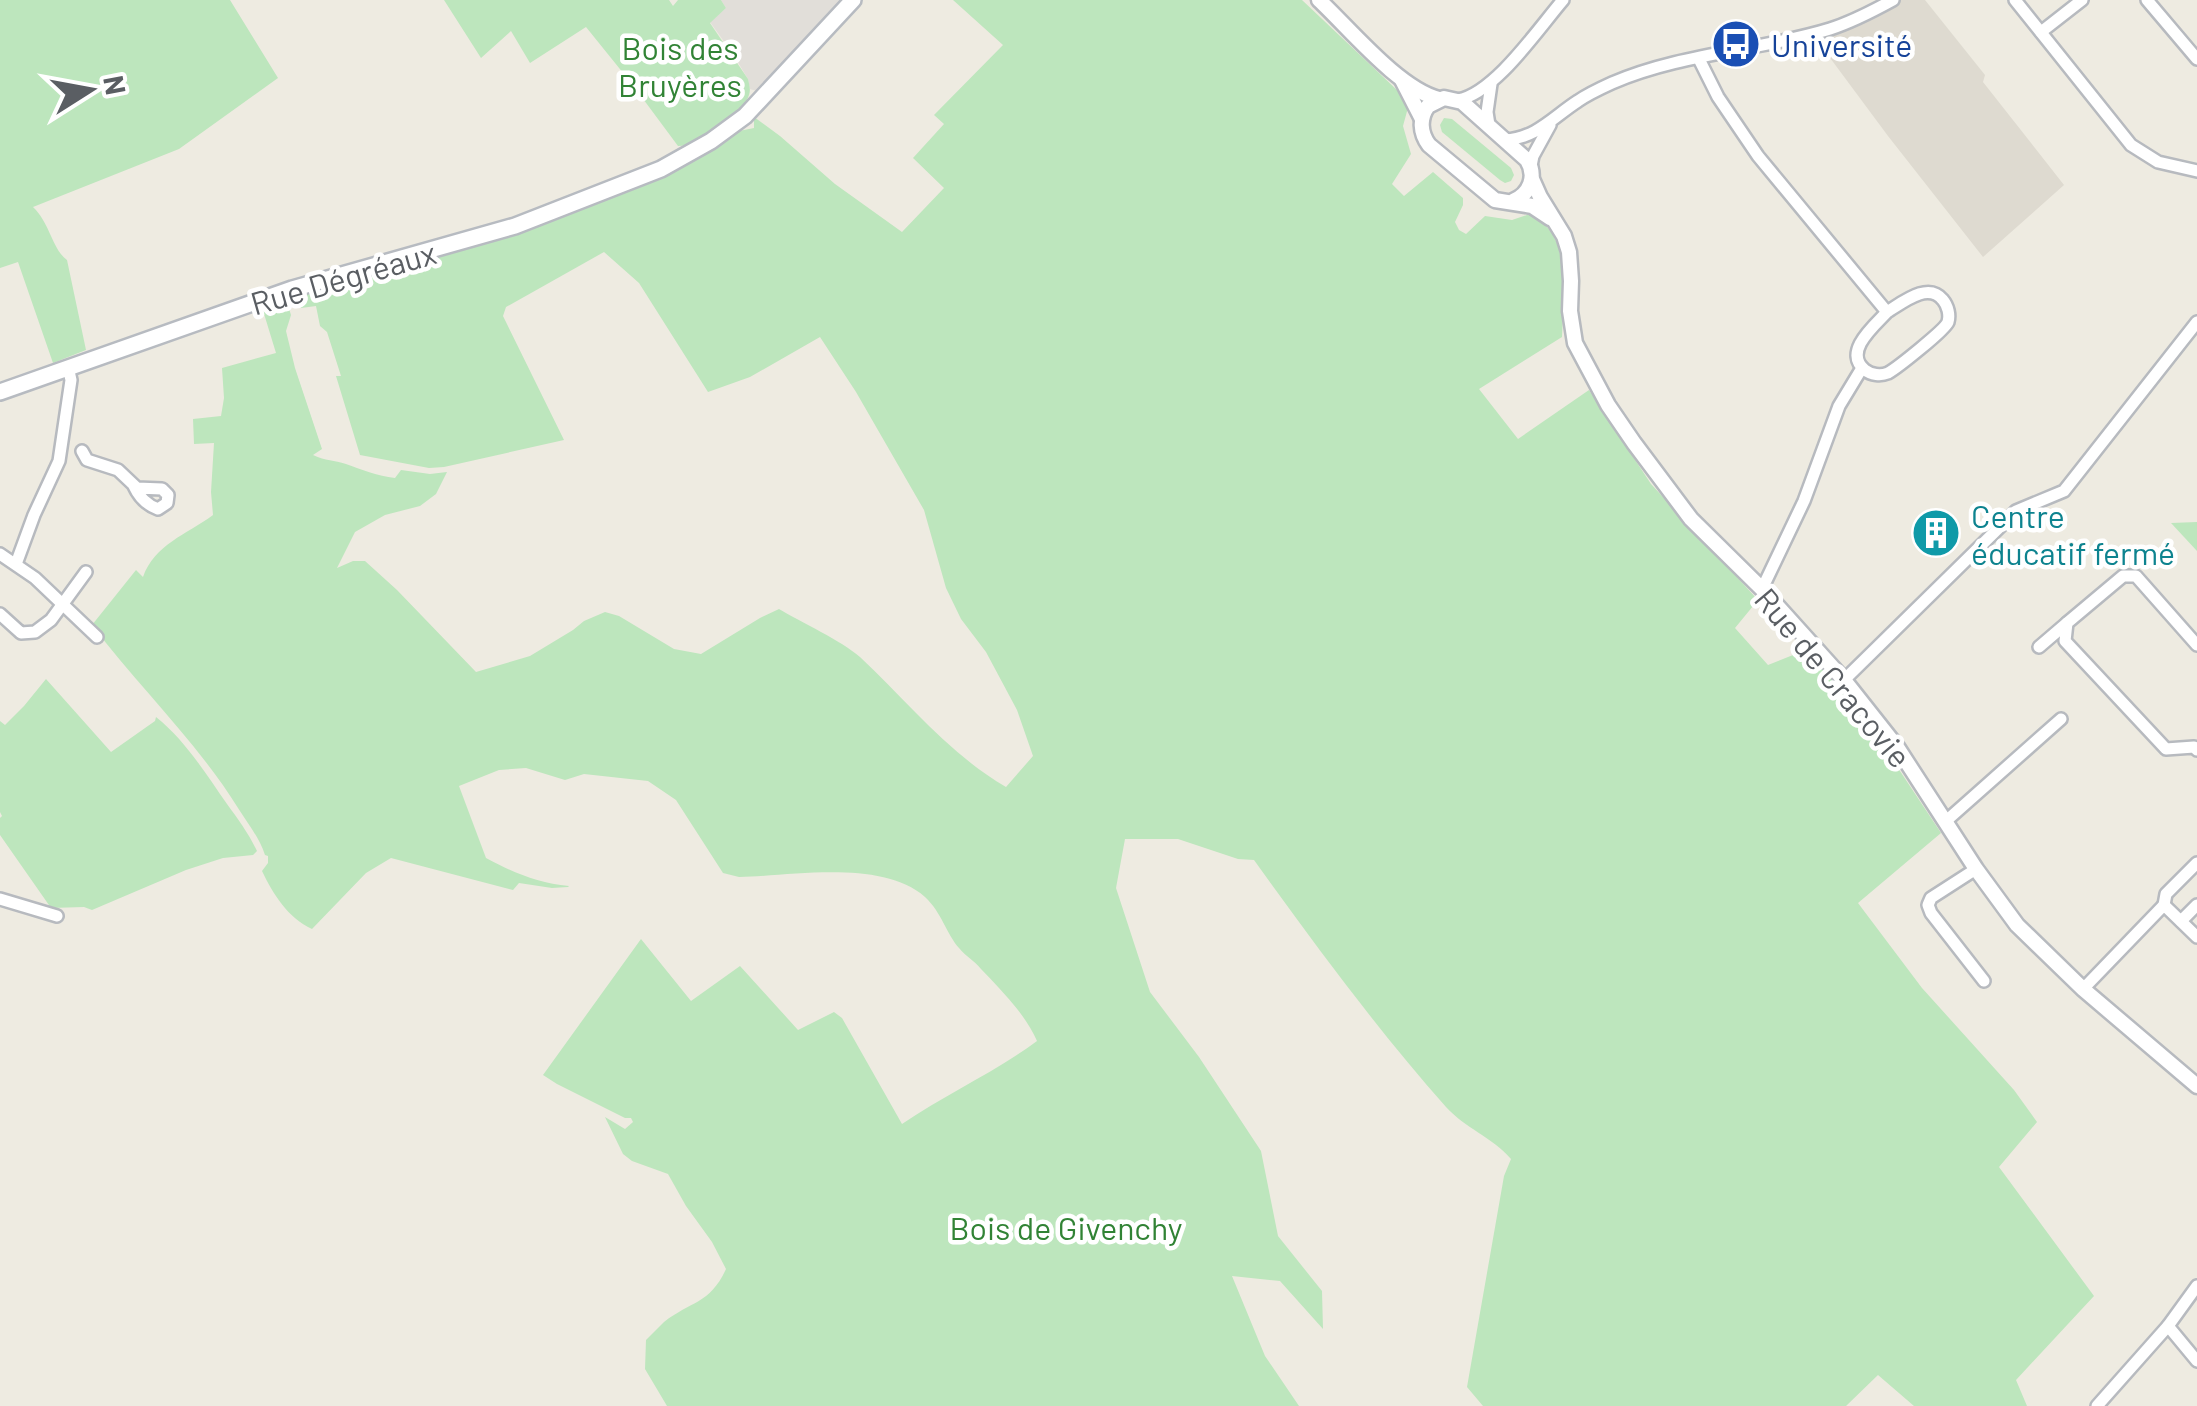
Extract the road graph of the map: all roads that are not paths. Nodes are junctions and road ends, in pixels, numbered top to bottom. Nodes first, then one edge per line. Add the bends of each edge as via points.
1 (854, 0) edge
2 (1563, 0) edge
3 (1893, 0) edge
4 (2014, 0) edge
5 (2082, 0) edge
6 (2148, 0) edge
7 (1329, 3) edge
8 (2041, 32) junction
9 (1699, 58) junction
10 (2197, 59) edge
11 (1402, 80) junction
12 (1491, 84) junction
13 (1439, 99) junction
14 (1458, 100) junction
15 (1422, 119) junction
16 (1552, 122) junction
17 (1489, 126) junction
18 (1505, 140) junction
19 (1532, 172) junction
20 (2197, 172) edge
21 (1513, 202) junction
22 (1555, 222) junction
23 (1888, 312) junction
24 (2197, 322) edge
25 (68, 366) junction
26 (1862, 368) junction
27 (0, 392) edge
28 (82, 450) dead end
29 (134, 486) dead end
30 (0, 554) edge
31 (16, 564) junction
32 (86, 572) dead end
33 (1762, 590) junction
34 (61, 604) junction
35 (0, 614) edge
36 (2068, 622) junction
37 (97, 638) dead end
38 (2197, 645) edge
39 (2039, 647) dead end
40 (1844, 680) junction
41 (2061, 719) dead end
42 (2197, 750) edge
43 (1946, 822) junction
44 (2197, 863) edge
45 (1976, 869) junction
46 (0, 899) edge
47 (2197, 905) edge
48 (2164, 906) junction
49 (57, 916) dead end
50 (2180, 921) junction
51 (2197, 936) edge
52 (1984, 981) dead end
53 (2083, 989) junction
54 (2197, 1086) edge
55 (2197, 1286) edge
56 (2168, 1326) junction
57 (2197, 1361) edge
58 (2096, 1406) edge

1 - 25 main road, Rue Dégréaux via 745,116 661,168 515,226 292,288
2 - 12 street
3 - 9 street via 1832,29
4 - 8 street
5 - 8 street
6 - 10 street
7 - 11 street
8 - 20 street via 2130,146
9 - 16 street via 1614,82
9 - 23 street via 1758,156
11 - 13 street
11 - 15 street
12 - 14 street
12 - 17 street
13 - 14 street
13 - 15 street
14 - 17 street, Rue de Cracovie
15 - 21 street via 1429,145 1495,200
16 - 18 street
16 - 19 street via 1533,156
17 - 18 street, Rue de Cracovie
18 - 19 street, Rue de Cracovie
19 - 21 street via 1526,192
19 - 22 street, Rue de Cracovie
21 - 22 street
22 - 33 street, Rue de Cracovie via 1569,252 1574,343 1590,373 1691,519
23 - 26 street via 1862,339
23 - 26 street via 1928,292 1942,298 1949,318 1889,372
24 - 40 street via 2064,491 2016,511
25 - 27 main road, Rue Dégréaux
25 - 31 street via 72,380 59,460
26 - 33 street via 1839,406
28 - 29 street via 87,460 118,470
30 - 31 street
31 - 34 street
32 - 34 street
33 - 40 street, Rue de Cracovie
34 - 35 street via 51,620 27,634
34 - 37 street
36 - 38 street via 2123,576 2136,576
36 - 39 street
36 - 42 street via 2065,641 2166,749
40 - 43 street, Rue de Cracovie
41 - 43 street
43 - 45 street, Rue de Cracovie
44 - 48 street via 2166,894
45 - 52 street via 1928,905
45 - 53 street, Rue de Cracovie via 2017,925
46 - 49 street
47 - 50 street
48 - 50 street
48 - 53 street
50 - 51 street
53 - 54 street, Rue de Cracovie
55 - 56 street
56 - 57 street
56 - 58 street

